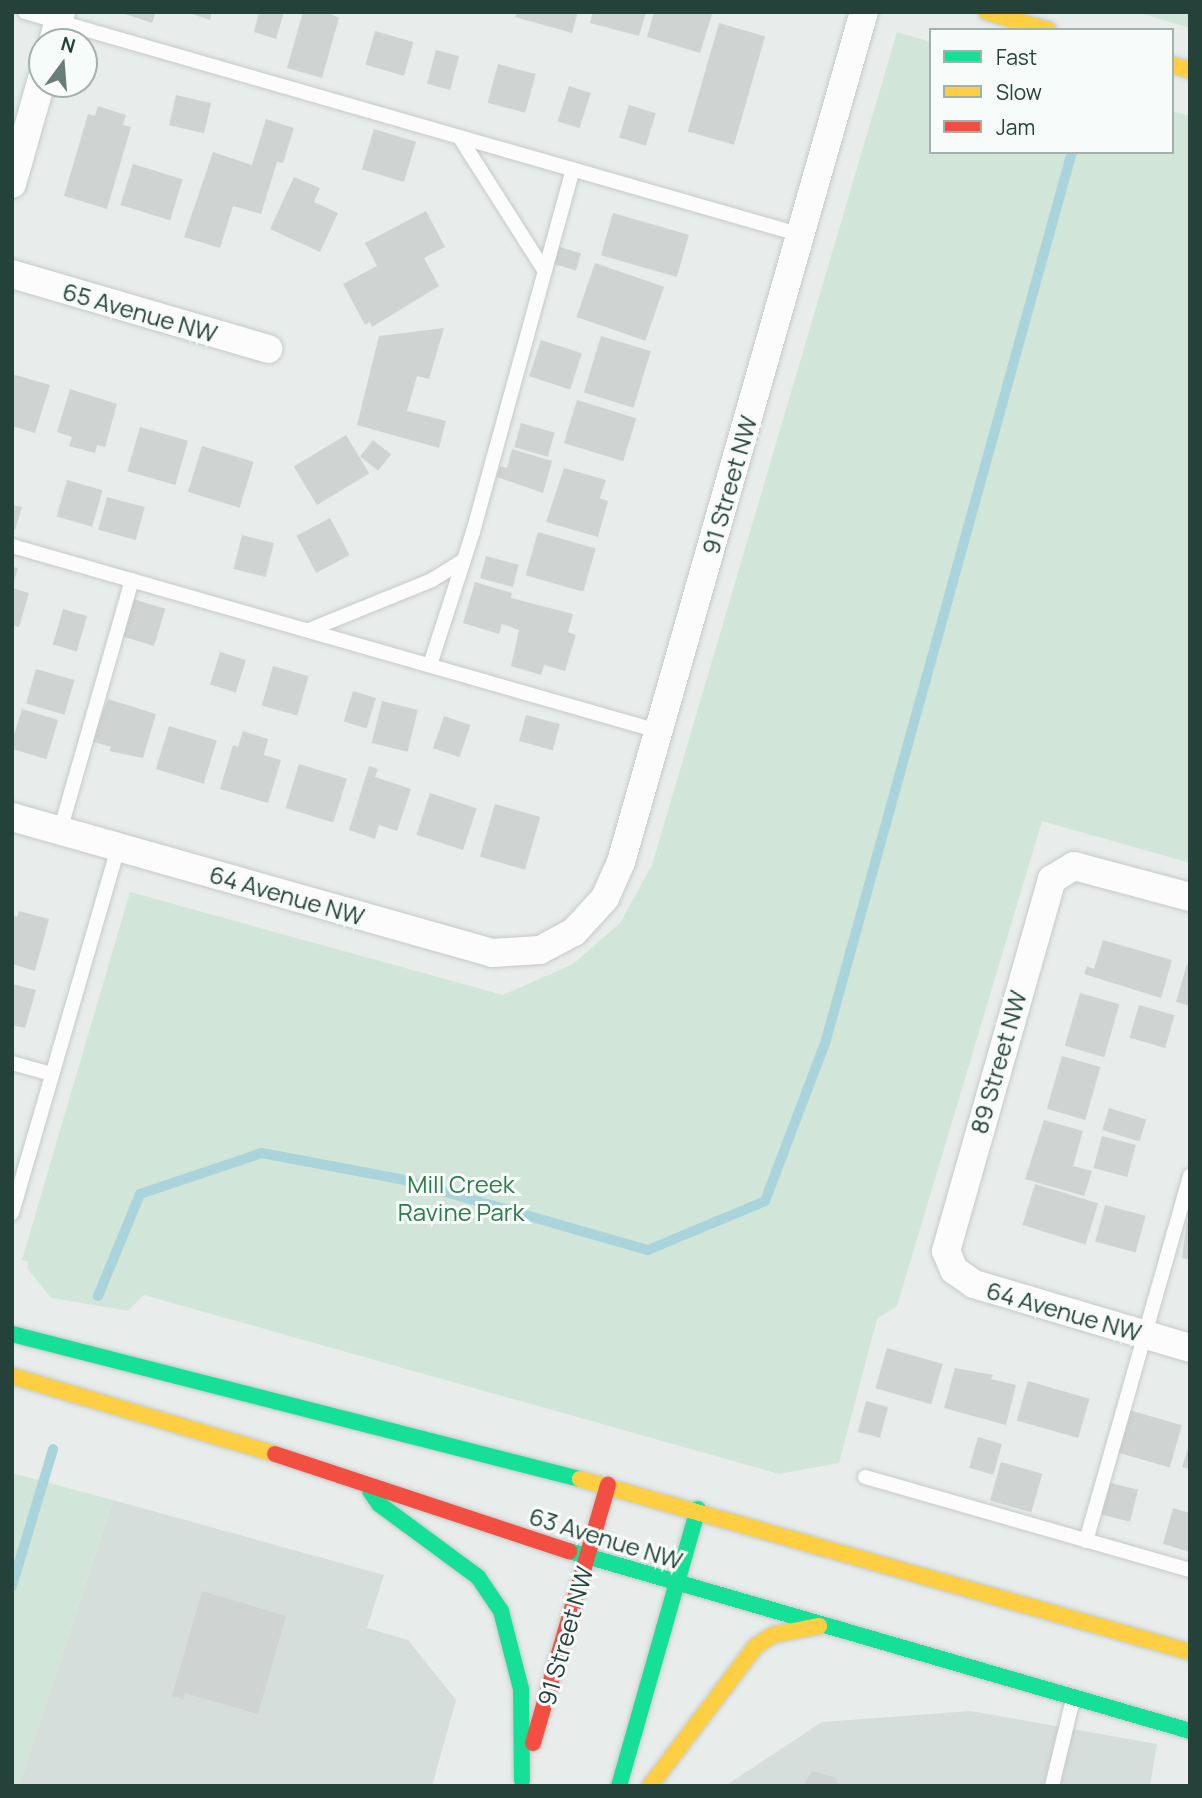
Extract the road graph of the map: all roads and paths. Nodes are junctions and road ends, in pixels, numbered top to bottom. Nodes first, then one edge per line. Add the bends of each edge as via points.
1 (25, 12) edge
2 (864, 12) edge
3 (987, 12) edge
4 (57, 25) edge
5 (1041, 28) edge
6 (37, 98) edge
7 (460, 138) junction
8 (573, 170) junction
9 (12, 184) edge
10 (801, 235) junction
11 (544, 270) junction
12 (12, 274) edge
13 (268, 349) dead end
14 (12, 546) edge
15 (461, 562) junction
16 (132, 580) junction
17 (308, 630) junction
18 (429, 665) junction
19 (658, 731) junction
20 (12, 817) edge
21 (60, 831) junction
22 (118, 847) junction
23 (1190, 897) edge
24 (562, 940) joint
25 (12, 1063) edge
26 (52, 1074) junction
27 (1190, 1176) edge
28 (12, 1213) edge
29 (948, 1259) joint
30 (12, 1334) edge
31 (1145, 1335) junction
32 (1190, 1348) edge
33 (12, 1376) edge
34 (865, 1477) dead end
35 (362, 1480) junction
36 (608, 1485) junction
37 (698, 1510) junction
38 (1086, 1541) junction
39 (588, 1558) junction
40 (1190, 1570) edge
41 (678, 1584) junction
42 (823, 1625) junction
43 (1190, 1652) edge
44 (1073, 1699) junction
45 (1190, 1731) edge
46 (522, 1783) edge
47 (619, 1786) edge
48 (650, 1786) edge
49 (1052, 1786) edge

1 - 4 lane
2 - 10 street, 91 Street NW
3 - 5 main road
4 - 7 lane
6 - 9 street
7 - 8 lane
7 - 11 lane
8 - 10 lane
8 - 11 lane
10 - 19 street, 91 Street NW
11 - 15 lane
12 - 13 street, 65 Avenue NW
14 - 16 lane
15 - 17 lane via 432,580
15 - 18 lane
16 - 17 lane
16 - 21 lane
17 - 18 lane
18 - 19 lane
19 - 24 street, 91 Street NW via 614,880 592,915
20 - 21 street, 64 Avenue NW
21 - 22 street, 64 Avenue NW
22 - 24 street, 64 Avenue NW via 484,951 525,953
22 - 26 lane
23 - 29 street, 89 Street NW via 1088,868 1062,869 1046,893 946,1240
25 - 26 lane
26 - 28 lane
27 - 31 lane
29 - 31 street, 64 Avenue NW via 974,1284
30 - 36 main road, 63 Avenue NW
31 - 32 street, 64 Avenue NW
31 - 38 lane
33 - 35 main road, 63 Avenue NW
34 - 38 lane
35 - 39 main road, 63 Avenue NW
35 - 46 main road via 379,1504 478,1577 501,1611 515,1651 521,1689
36 - 37 main road, 63 Avenue NW
36 - 39 main road, 91 Street NW
37 - 41 main road
37 - 43 main road, 63 Avenue NW
38 - 40 lane
39 - 41 main road, 63 Avenue NW
39 - 46 main road, 91 Street NW
41 - 42 main road, 63 Avenue NW
41 - 47 main road
42 - 44 main road, 63 Avenue NW
42 - 48 main road via 773,1635 756,1646
44 - 45 main road, 63 Avenue NW
44 - 49 lane

